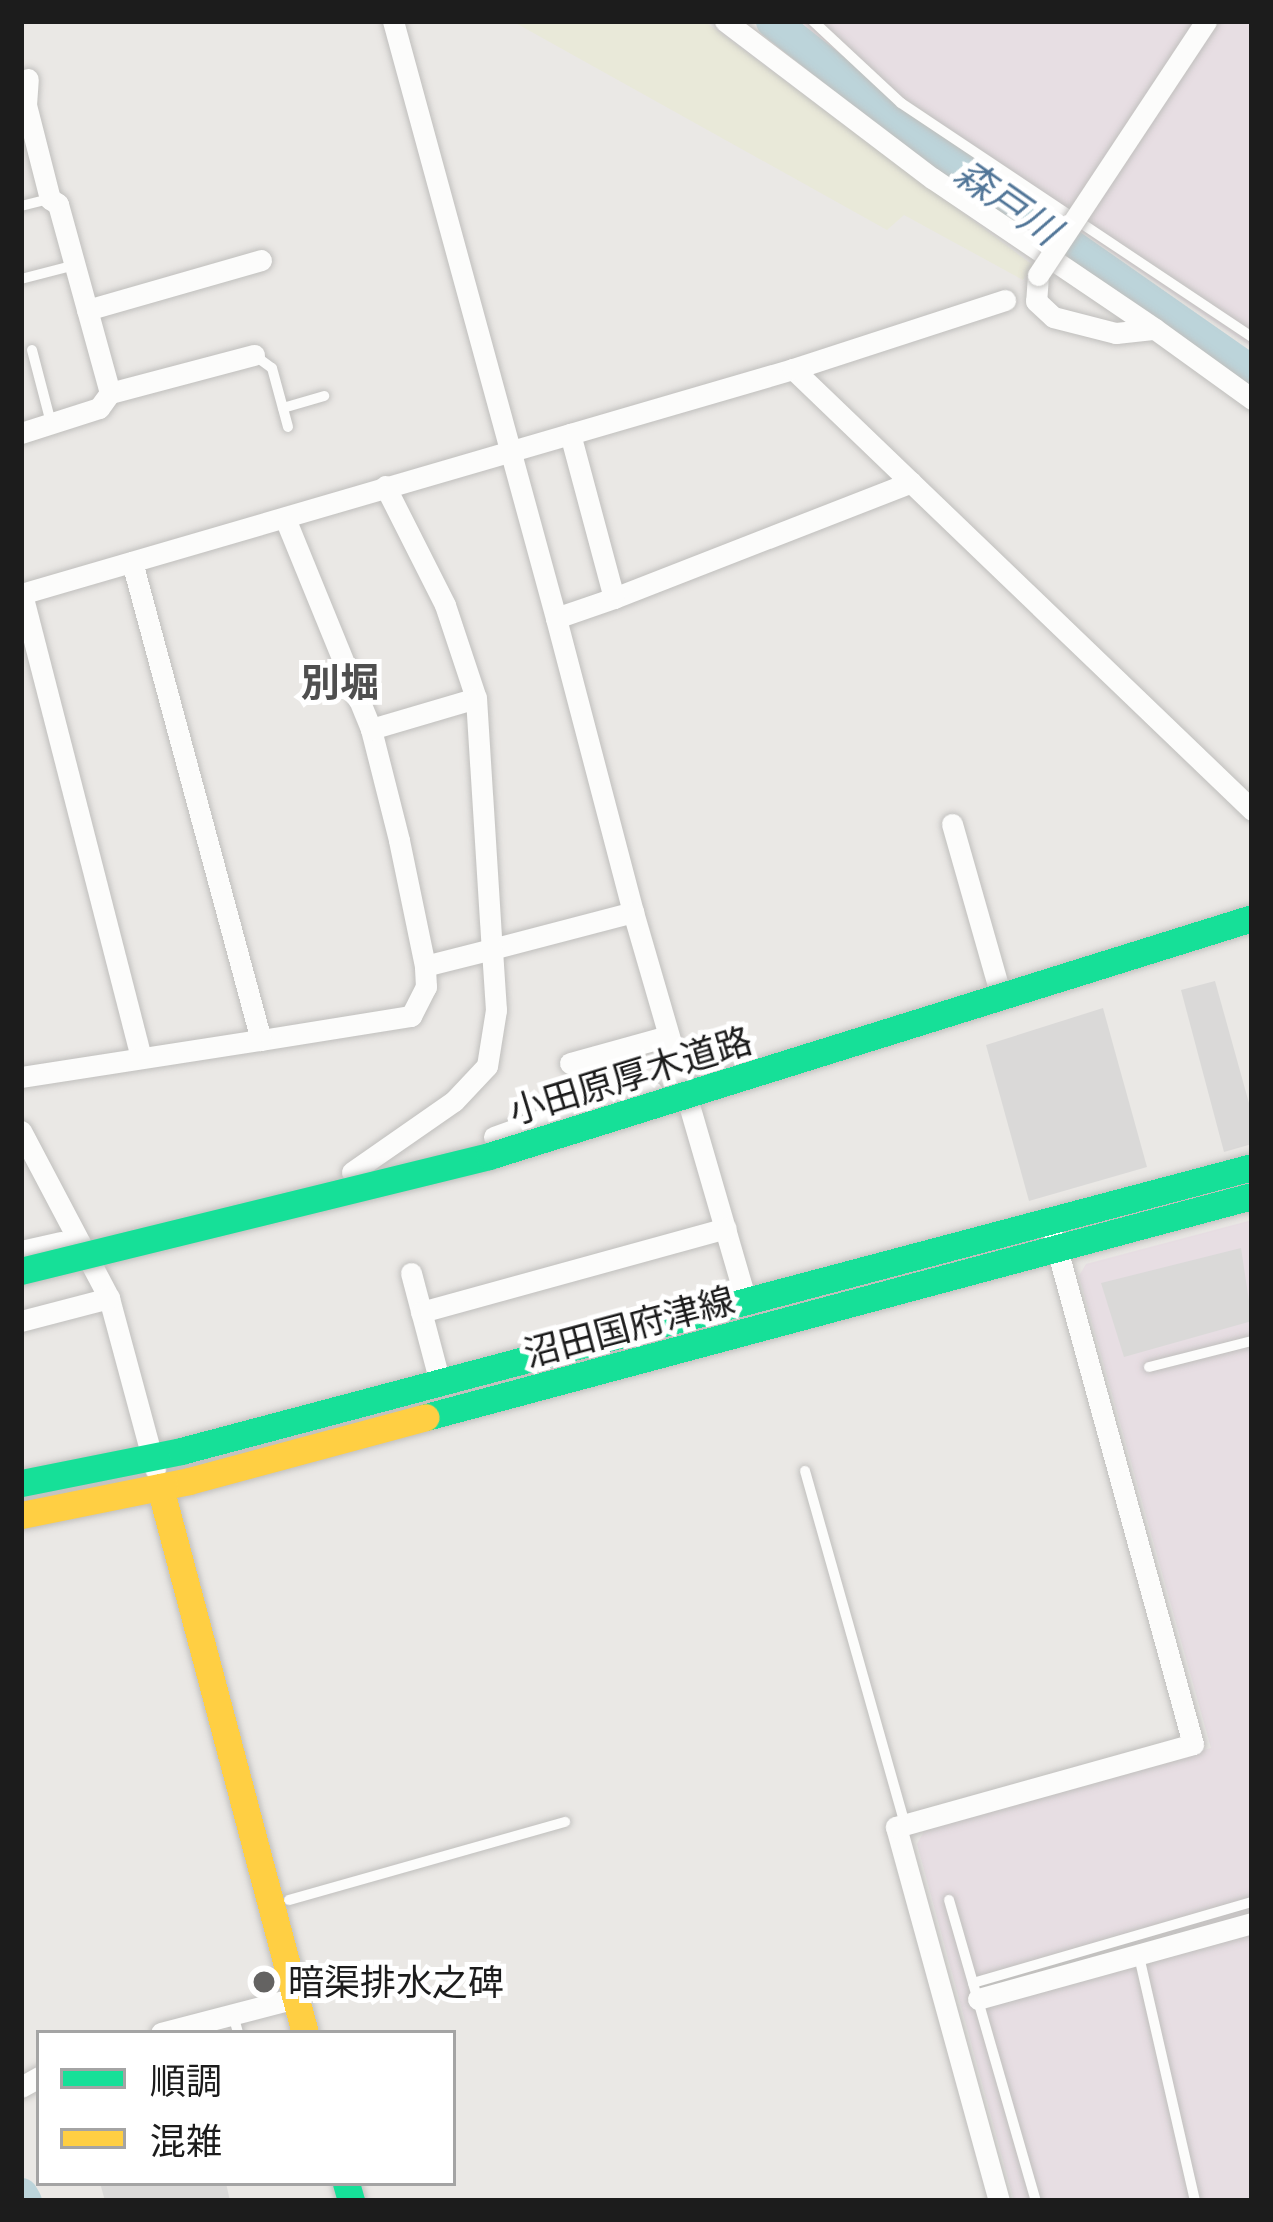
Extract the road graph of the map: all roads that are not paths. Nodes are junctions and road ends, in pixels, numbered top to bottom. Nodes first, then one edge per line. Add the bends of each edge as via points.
1 (393, 21) edge
2 (725, 21) edge
3 (813, 21) edge
4 (1206, 21) edge
5 (28, 79) dead end
6 (26, 129) edge
7 (50, 199) junction
8 (21, 206) edge
9 (260, 260) dead end
10 (75, 265) junction
11 (21, 279) edge
12 (1005, 300) dead end
13 (87, 310) junction
14 (1155, 329) junction
15 (1252, 337) edge
16 (32, 350) dead end
17 (254, 355) joint
18 (793, 370) junction
19 (110, 393) junction
20 (324, 396) dead end
21 (1252, 399) edge
22 (283, 408) junction
23 (51, 423) junction
24 (287, 427) dead end
25 (21, 433) edge
26 (571, 434) junction
27 (511, 451) junction
28 (910, 482) junction
29 (385, 487) junction
30 (285, 518) junction
31 (132, 562) junction
32 (21, 594) edge
33 (614, 598) junction
34 (556, 618) junction
35 (476, 698) junction
36 (370, 728) junction
37 (1252, 810) edge
38 (952, 824) dead end
39 (1252, 903) edge
40 (633, 912) junction
41 (1252, 918) edge
42 (1252, 944) edge
43 (492, 949) junction
44 (425, 966) junction
45 (997, 982) junction
46 (668, 1036) junction
47 (260, 1040) junction
48 (141, 1056) junction
49 (570, 1063) dead end
50 (21, 1078) edge
51 (680, 1082) junction
52 (21, 1131) edge
53 (1252, 1167) edge
54 (352, 1172) junction
55 (1252, 1196) edge
56 (1049, 1220) junction
57 (726, 1228) junction
58 (79, 1238) junction
59 (1058, 1249) junction
60 (21, 1250) edge
61 (21, 1271) edge
62 (411, 1274) dead end
63 (21, 1293) edge
64 (109, 1298) junction
65 (746, 1301) junction
66 (421, 1312) junction
67 (21, 1321) edge
68 (1252, 1341) edge
69 (1149, 1367) dead end
70 (440, 1383) junction
71 (153, 1458) junction
72 (805, 1472) dead end
73 (21, 1483) edge
74 (160, 1487) junction
75 (21, 1515) edge
76 (565, 1822) dead end
77 (905, 1824) junction
78 (289, 1900) dead end
79 (949, 1900) dead end
80 (1252, 1902) edge
81 (1252, 1923) edge
82 (1136, 1947) junction
83 (975, 1991) junction
84 (295, 1998) junction
85 (235, 2024) edge
86 (186, 2030) edge
87 (303, 2030) edge
88 (999, 2201) edge
89 (1036, 2201) edge
90 (1195, 2201) edge

1 - 27 street
2 - 14 street via 932,178
3 - 15 lane via 901,103
4 - 14 street, bridge via 1038,275 1036,301 1060,320 1116,333
5 - 6 street
6 - 7 street
7 - 8 lane
7 - 10 street
9 - 13 street
10 - 11 lane
10 - 13 street
12 - 18 street
13 - 19 street
14 - 21 street
16 - 23 lane
17 - 19 street
17 - 22 lane via 272,368
18 - 26 street
18 - 28 street
19 - 23 street via 99,408
20 - 22 lane
22 - 24 lane
23 - 25 street
26 - 27 street
26 - 33 street
27 - 29 street
27 - 34 street
28 - 33 street
28 - 37 street
29 - 30 street
29 - 35 street via 445,604
30 - 31 street
30 - 36 street
31 - 32 street
31 - 47 street
32 - 48 street
33 - 34 street
34 - 40 street
35 - 36 street
35 - 43 street
36 - 44 street
38 - 45 street
39 - 45 street
40 - 43 street
40 - 46 street
41 - 61 main road, 小田原厚木道路, bridge via 490,1156
42 - 63 main road, 小田原厚木道路 via 755,1102
43 - 44 street
43 - 54 street via 496,1010 487,1066 454,1101
44 - 47 street via 426,987 411,1016
45 - 51 street
46 - 49 street
46 - 51 street
47 - 48 street
48 - 50 street
51 - 54 street via 616,1093 531,1118 513,1132
51 - 57 street
52 - 58 street
53 - 56 main road, 沼田国府津線
54 - 58 street
55 - 59 main road, 沼田国府津線
56 - 59 street
56 - 65 main road, 沼田国府津線
57 - 65 street
57 - 66 street
58 - 60 street
58 - 64 street
59 - 74 main road, 沼田国府津線
59 - 77 street via 1193,1744
62 - 66 street
64 - 67 street
64 - 71 street
65 - 70 main road, 沼田国府津線
66 - 70 street
68 - 69 lane
70 - 71 main road, 沼田国府津線
71 - 73 main road, 沼田国府津線
71 - 74 street
72 - 77 lane
74 - 75 main road, 沼田国府津線
74 - 84 main road
76 - 78 lane
77 - 88 street via 896,1827
79 - 83 lane
80 - 82 lane
81 - 82 street
82 - 83 street
82 - 90 lane
83 - 89 lane
84 - 85 street
84 - 87 main road
85 - 86 street

